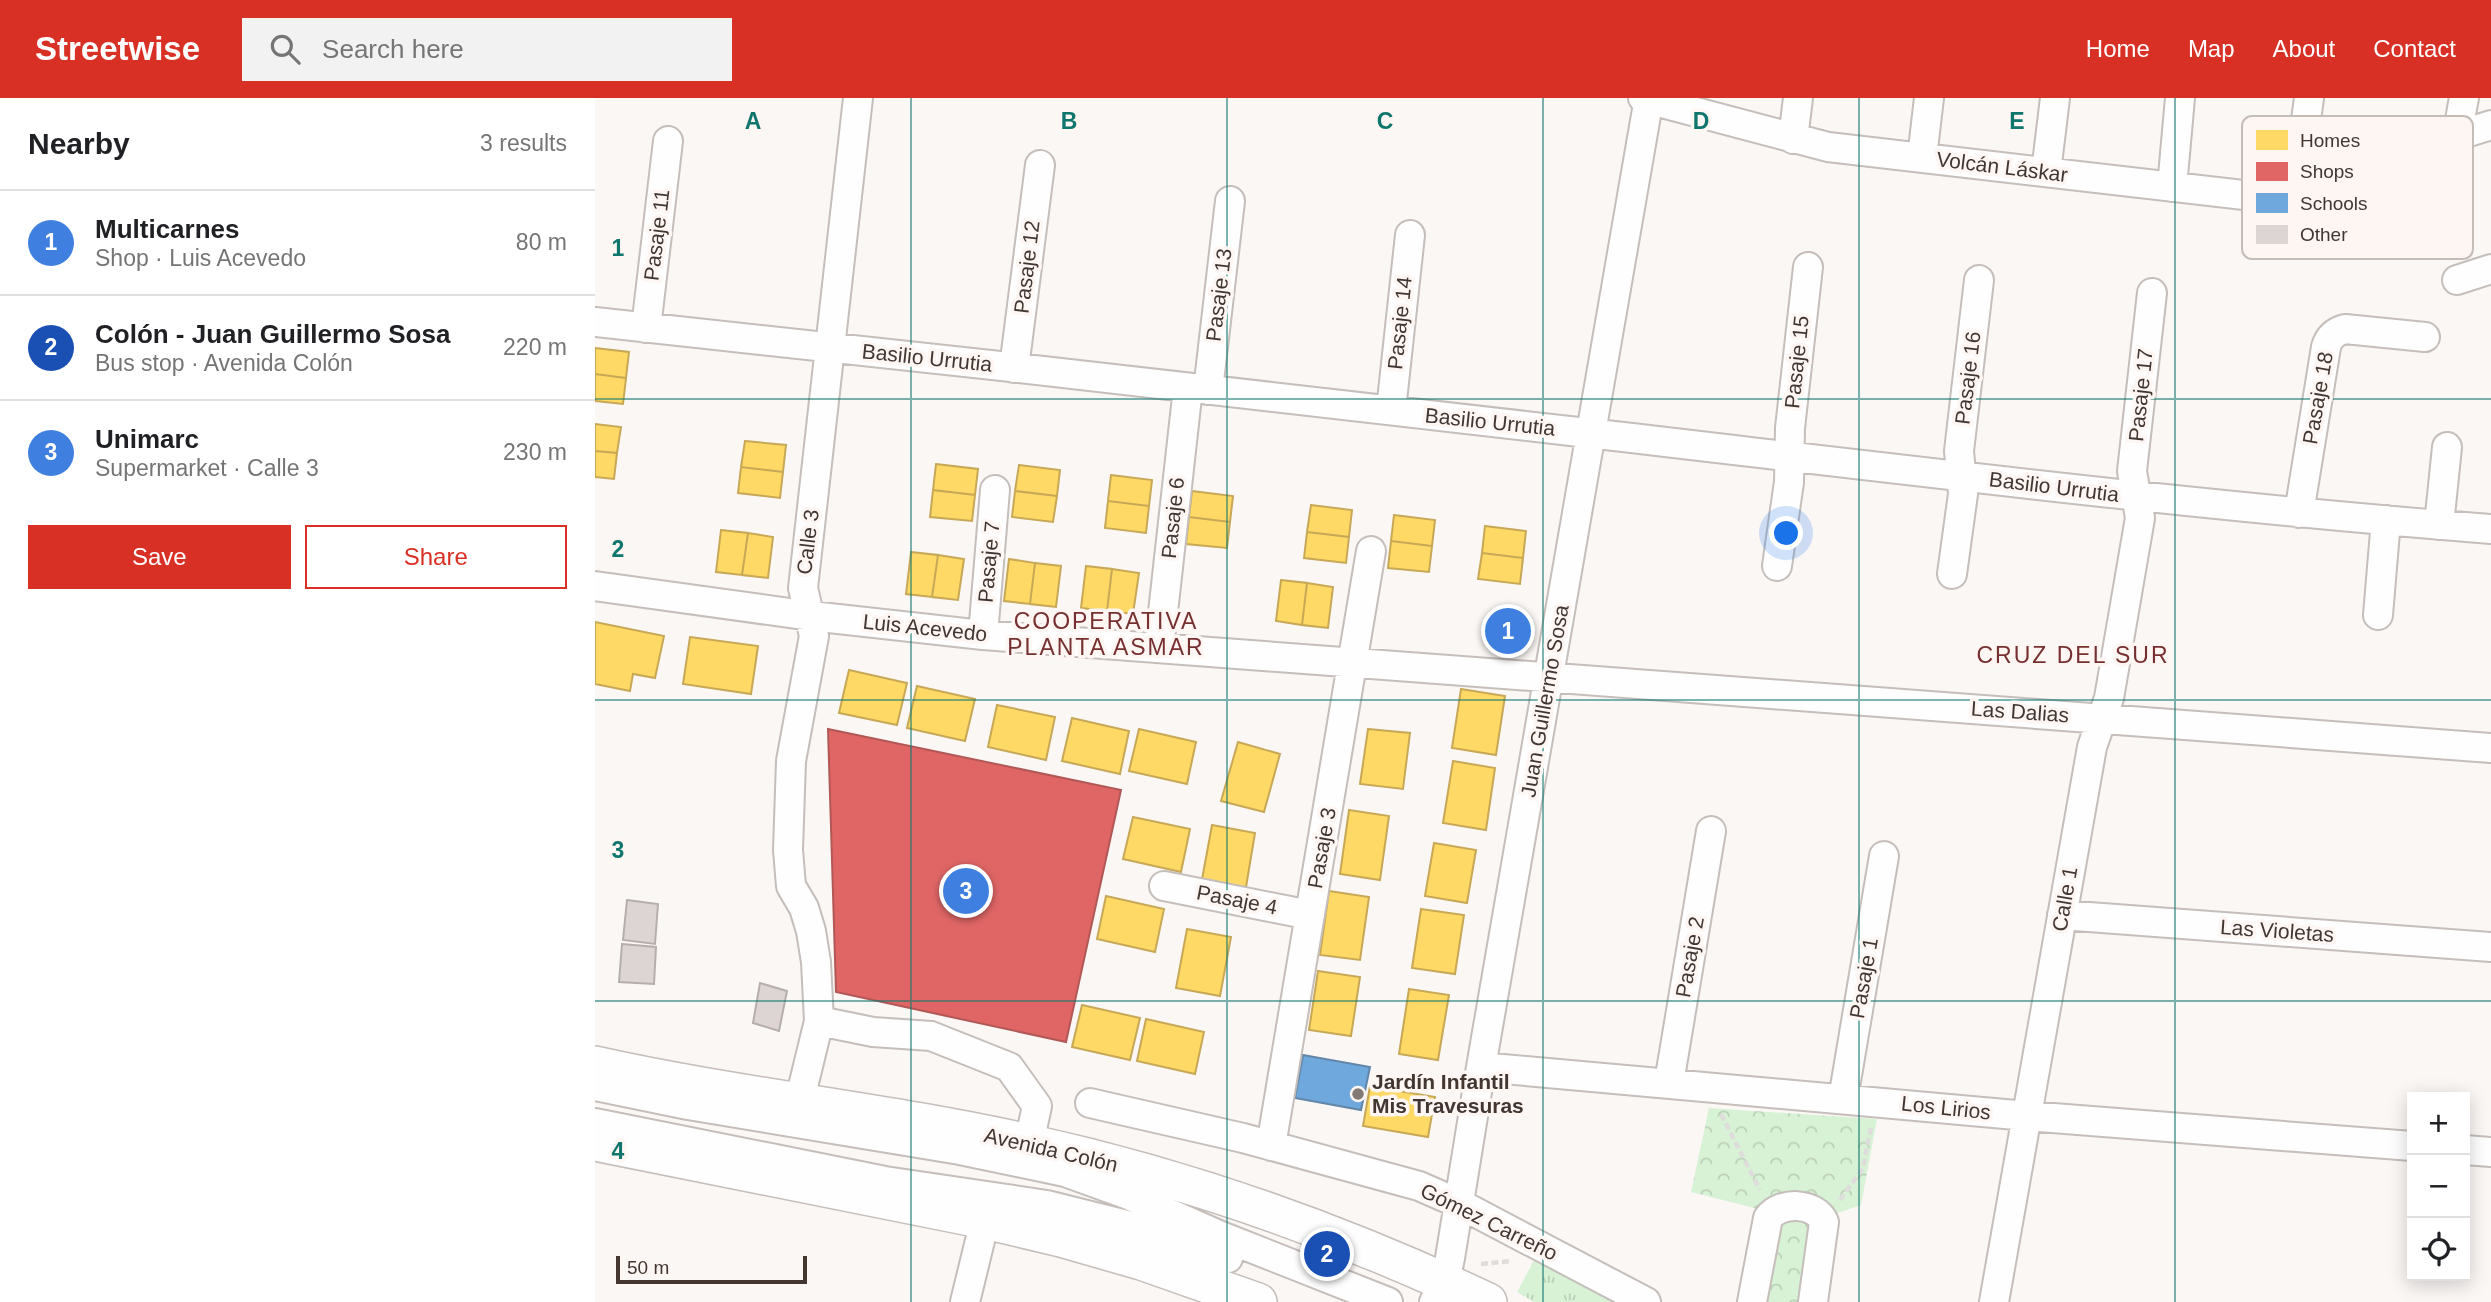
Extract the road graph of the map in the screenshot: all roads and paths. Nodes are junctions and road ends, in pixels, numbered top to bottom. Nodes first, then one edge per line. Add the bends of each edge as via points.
1 (858, 98) edge
2 (1643, 98) edge
3 (1649, 98) edge
4 (1798, 98) edge
5 (1929, 98) edge
6 (2055, 98) edge
7 (2181, 98) edge
8 (2309, 98) edge
9 (2464, 98) edge
10 (2307, 116) edge
11 (2460, 116) edge
12 (2491, 125) edge
13 (2473, 131) edge
14 (1793, 139) junction
15 (669, 141) dead end
16 (1922, 158) junction
17 (1040, 165) dead end
18 (2046, 172) junction
19 (2172, 187) junction
20 (2242, 195) edge
21 (1230, 201) dead end
22 (1410, 234) dead end
23 (1808, 267) dead end
24 (2491, 270) edge
25 (2457, 279) dead end
26 (1979, 281) dead end
27 (2152, 293) dead end
28 (595, 322) edge
29 (646, 328) junction
30 (2425, 337) dead end
31 (831, 348) junction
32 (1014, 368) junction
33 (1198, 389) junction
34 (1391, 411) junction
35 (1592, 433) junction
36 (2447, 447) dead end
37 (1789, 457) junction
38 (1961, 476) junction
39 (996, 490) dead end
40 (2137, 497) junction
41 (2299, 513) junction
42 (2386, 520) junction
43 (2439, 525) junction
44 (2491, 529) edge
45 (1371, 551) dead end
46 (1777, 566) dead end
47 (1952, 574) dead end
48 (595, 586) edge
49 (2378, 615) dead end
50 (811, 616) junction
51 (983, 635) junction
52 (1159, 648) junction
53 (1354, 662) junction
54 (1549, 676) junction
55 (2103, 718) junction
56 (2491, 748) edge
57 (1711, 831) dead end
58 (1884, 856) dead end
59 (1164, 886) dead end
60 (1310, 915) junction
61 (2062, 915) junction
62 (2491, 947) edge
63 (819, 1021) junction
64 (595, 1065) edge
65 (1481, 1067) junction
66 (1669, 1083) junction
67 (595, 1086) edge
68 (1707, 1087) junction
69 (1843, 1099) junction
70 (1875, 1101) junction
71 (799, 1103) junction
72 (1090, 1103) dead end
73 (2027, 1116) junction
74 (595, 1123) edge
75 (595, 1142) edge
76 (1029, 1143) junction
77 (1271, 1146) junction
78 (2407, 1146) edge
79 (2470, 1150) edge
80 (2491, 1152) edge
81 (1458, 1203) junction
82 (1797, 1212) junction
83 (985, 1220) junction
84 (1440, 1292) edge
85 (965, 1302) edge
86 (1258, 1302) edge
87 (1340, 1302) edge
88 (1388, 1302) edge
89 (1488, 1302) edge
90 (1647, 1302) edge
91 (1752, 1302) edge
92 (1813, 1302) edge
93 (1994, 1302) edge

1 - 31 street, Calle 3
2 - 3 street, Volcán Láskar
3 - 14 street, Volcán Láskar
3 - 35 street, Juan Guillermo Sosa
4 - 14 street
5 - 16 street
6 - 18 street
7 - 19 street
8 - 10 street
9 - 11 street
12 - 13 street
14 - 16 street, Volcán Láskar
15 - 29 street, Pasaje 11
16 - 18 street, Volcán Láskar
17 - 32 street, Pasaje 12
18 - 19 street, Volcán Láskar
19 - 20 street, Volcán Láskar
21 - 33 street, Pasaje 13
22 - 34 street, Pasaje 14
23 - 37 street, Pasaje 15
24 - 25 street
26 - 38 street, Pasaje 16 via 1959,451
27 - 40 street, Pasaje 17 via 2132,471
28 - 29 street, Basilio Urrutia
29 - 31 street, Basilio Urrutia
30 - 41 street, Pasaje 18 via 2345,329 2329,339
31 - 32 street, Basilio Urrutia
31 - 50 street, Calle 3 via 803,588
32 - 33 street, Basilio Urrutia
33 - 34 street, Basilio Urrutia
33 - 52 street, Pasaje 6
34 - 35 street, Basilio Urrutia
35 - 37 street, Basilio Urrutia
35 - 54 street, Juan Guillermo Sosa
36 - 43 street
37 - 38 street, Basilio Urrutia
37 - 46 street, Pasaje 15
38 - 40 street, Basilio Urrutia
38 - 47 street, Pasaje 16
39 - 51 street, Pasaje 7
40 - 41 street, Basilio Urrutia
40 - 55 street, Calle 1 via 2140,518
41 - 42 street, Basilio Urrutia
42 - 43 street, Basilio Urrutia
42 - 49 street
43 - 44 street, Basilio Urrutia
45 - 53 street, Pasaje 3
48 - 50 street, Luis Acevedo
50 - 51 street, Luis Acevedo
50 - 63 street, Calle 3 via 814,636 791,761 787,850 791,886 811,931
51 - 52 street, Luis Acevedo
52 - 53 street, Luis Acevedo
53 - 54 street, Luis Acevedo
53 - 60 street, Pasaje 3
54 - 55 street, Las Dalias
54 - 65 street, Juan Guillermo Sosa
55 - 56 street, Las Dalias
55 - 61 street, Calle 1 via 2092,747
57 - 66 street, Pasaje 2
58 - 69 street, Pasaje 1
59 - 60 street, Pasaje 4
60 - 77 street, Pasaje 3
61 - 62 street, Las Violetas
61 - 73 street, Calle 1
63 - 71 street, Calle 3
63 - 76 street via 873,1032 931,1036 1009,1068 1037,1105
64 - 71 main road, Avenida Colón
65 - 66 street, Los Lirios
65 - 81 street, Juan Guillermo Sosa
66 - 68 street, Los Lirios
67 - 88 street via 1065,1172
68 - 69 street, Los Lirios
68 - 82 path
69 - 70 street, Los Lirios
70 - 73 street, Los Lirios
70 - 82 path via 1863,1168 1849,1191
71 - 76 main road, Avenida Colón
72 - 77 street, Gómez Carreño
73 - 78 street, Los Lirios
73 - 93 street, Calle 1
74 - 87 street via 885,1181 1088,1214 1209,1251
75 - 83 main road
76 - 84 main road, Avenida Colón via 1266,1209 1325,1231
77 - 81 street, Gómez Carreño via 1419,1186
79 - 80 street
81 - 84 street, Juan Guillermo Sosa
81 - 90 street, Gómez Carreño
82 - 91 street via 1766,1225
82 - 92 street via 1824,1227
83 - 85 street
83 - 86 main road via 1141,1261
84 - 89 main road, Avenida Colón

